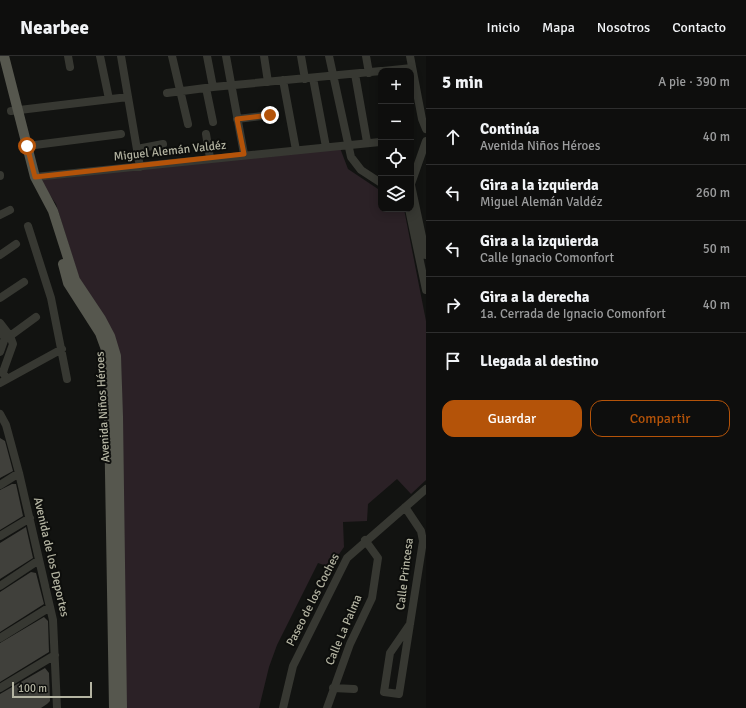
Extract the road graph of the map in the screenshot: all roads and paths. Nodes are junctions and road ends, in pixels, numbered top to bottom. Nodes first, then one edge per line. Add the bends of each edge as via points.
1 (4, 56) edge
2 (68, 56) edge
3 (100, 56) edge
4 (121, 56) edge
5 (172, 56) edge
6 (207, 56) edge
7 (226, 56) edge
8 (264, 56) edge
9 (301, 56) edge
10 (329, 56) edge
11 (366, 56) edge
12 (410, 56) edge
13 (0, 65) edge
14 (70, 67) dead end
15 (412, 68) edge
16 (378, 71) edge
17 (369, 72) junction
18 (355, 74) junction
19 (333, 76) junction
20 (313, 78) junction
21 (414, 78) edge
22 (305, 79) junction
23 (283, 80) junction
24 (268, 82) junction
25 (231, 85) junction
26 (209, 87) junction
27 (180, 91) junction
28 (167, 93) dead end
29 (128, 96) junction
30 (108, 99) junction
31 (14, 111) junction
32 (270, 115) dead end
33 (237, 119) junction
34 (213, 122) dead end
35 (188, 124) dead end
36 (426, 129) edge
37 (121, 134) dead end
38 (206, 134) dead end
39 (426, 141) edge
40 (367, 142) junction
41 (378, 142) edge
42 (163, 144) dead end
43 (347, 144) junction
44 (27, 146) junction
45 (326, 146) junction
46 (137, 149) junction
47 (296, 150) junction
48 (424, 153) edge
49 (244, 154) junction
50 (210, 158) junction
51 (140, 167) junction
52 (35, 177) junction
53 (414, 177) edge
54 (378, 181) edge
55 (414, 197) edge
56 (10, 210) dead end
57 (410, 212) edge
58 (0, 215) edge
59 (422, 217) edge
60 (28, 226) dead end
61 (16, 244) dead end
62 (0, 255) edge
63 (426, 255) edge
64 (425, 276) edge
65 (24, 282) dead end
66 (426, 290) edge
67 (0, 298) edge
68 (36, 317) dead end
69 (0, 322) edge
70 (0, 331) edge
71 (10, 336) junction
72 (62, 349) junction
73 (0, 352) edge
74 (66, 379) dead end
75 (3, 381) edge
76 (0, 414) edge
77 (114, 417) junction
78 (3, 427) edge
79 (19, 473) junction
80 (0, 485) edge
81 (426, 489) edge
82 (405, 507) junction
83 (30, 518) junction
84 (0, 536) edge
85 (365, 540) junction
86 (39, 560) junction
87 (0, 586) edge
88 (50, 607) junction
89 (410, 624) junction
90 (0, 638) edge
91 (55, 654) junction
92 (0, 688) edge
93 (333, 688) junction
94 (354, 689) dead end
95 (56, 708) edge
96 (114, 708) edge
97 (122, 708) edge
98 (283, 708) edge
99 (327, 708) edge

1 - 31 main road, Avenida Niños Héroes
2 - 14 street
3 - 30 street
4 - 29 street
5 - 27 street
6 - 26 street
7 - 25 street
8 - 24 street
9 - 22 street
10 - 19 street
11 - 17 street
12 - 15 street
13 - 31 main road, Avenida Niños Héroes
16 - 17 street
17 - 18 street
18 - 19 street
18 - 40 street
19 - 20 street
19 - 43 street
20 - 22 street
20 - 45 street
21 - 36 street
22 - 23 street
23 - 24 street
23 - 47 street
24 - 25 street
25 - 26 street
25 - 33 street
26 - 27 street
26 - 34 street
27 - 28 street
27 - 35 street
29 - 30 street
29 - 46 street
30 - 31 street
31 - 44 main road, Avenida Niños Héroes
31 - 77 main road, Avenida Niños Héroes via 28,178 48,214 68,283 100,333 108,356
32 - 33 street
33 - 49 street
37 - 44 street
38 - 50 street
39 - 48 street
40 - 41 street, Miguel Alemán Valdéz
40 - 43 street, Miguel Alemán Valdéz
42 - 46 street
43 - 45 street, Miguel Alemán Valdéz
43 - 54 street via 355,165
44 - 52 main road, Avenida Niños Héroes
45 - 47 street, Miguel Alemán Valdéz
46 - 51 street
47 - 49 street, Miguel Alemán Valdéz
48 - 53 street
49 - 50 street, Miguel Alemán Valdéz
50 - 51 street, Miguel Alemán Valdéz
51 - 52 street, Miguel Alemán Valdéz
52 - 77 main road, Avenida Niños Héroes via 54,211 75,280 110,336 116,356
55 - 59 street
56 - 58 street
57 - 64 street
59 - 63 street
60 - 72 street via 51,298
61 - 62 street
64 - 66 street
65 - 67 street
68 - 71 street
69 - 71 street
70 - 73 street via 5,338
71 - 75 street via 13,344 3,373
72 - 74 street
72 - 75 street
76 - 78 street, Avenida de los Deportes
77 - 96 main road, Avenida Niños Héroes
77 - 97 main road, Avenida Niños Héroes
78 - 79 street, Avenida de los Deportes
79 - 80 street
79 - 83 street, Avenida de los Deportes
81 - 82 street, Paseo de los Coches
82 - 85 street, Paseo de los Coches
82 - 89 street, Calle Princesa via 422,536
83 - 84 street
83 - 86 street, Avenida de los Deportes
85 - 93 street, Calle La Palma via 378,558 372,598
85 - 98 street, Paseo de los Coches via 347,558 324,601 293,666
86 - 87 street
86 - 88 street, Avenida de los Deportes
88 - 90 street
88 - 91 street, Avenida de los Deportes
89 - 89 street, Calle Princesa via 399,694 384,692 390,652
91 - 92 street
91 - 95 street, Avenida de los Deportes
93 - 94 street
93 - 99 street, Calle La Palma

